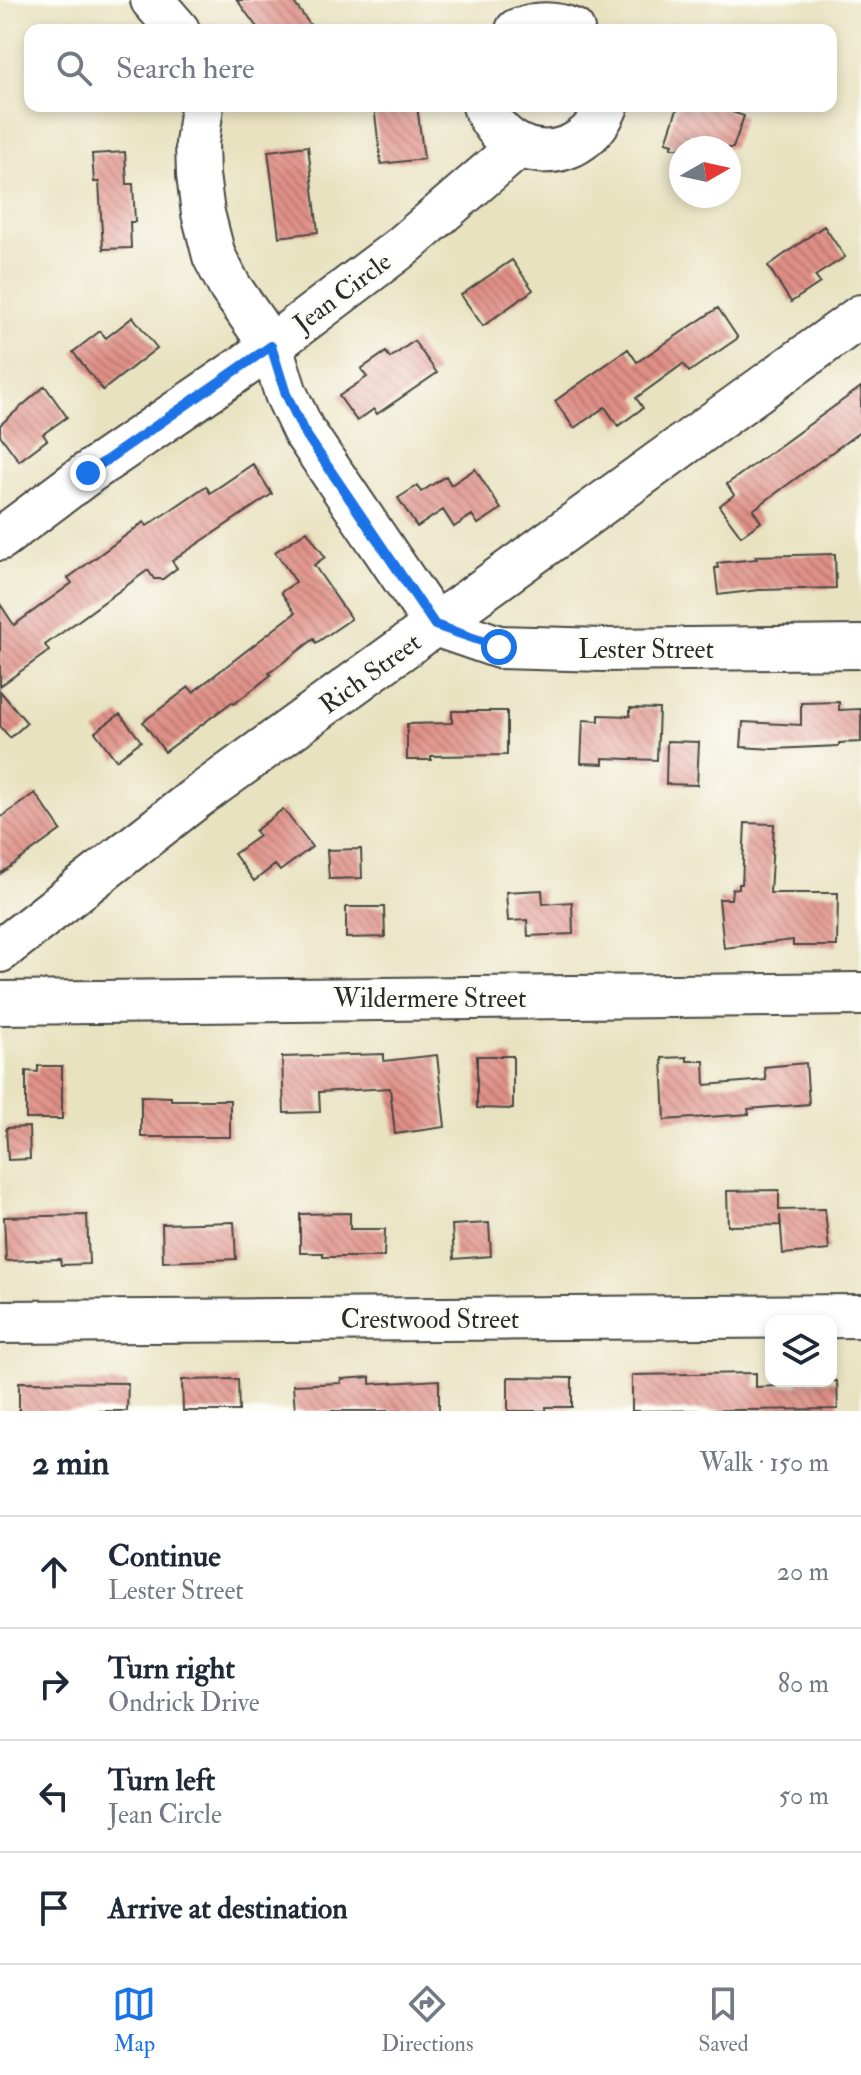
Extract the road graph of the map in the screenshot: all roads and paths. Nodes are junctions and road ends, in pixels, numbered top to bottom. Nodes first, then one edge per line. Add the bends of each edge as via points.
1 (152, 0) edge
2 (173, 24) edge
3 (201, 112) edge
4 (487, 112) edge
5 (604, 112) edge
6 (519, 146) junction
7 (861, 316) edge
8 (271, 346) junction
9 (0, 539) edge
10 (435, 625) junction
11 (861, 647) edge
12 (0, 951) edge
13 (861, 994) edge
14 (0, 1003) edge
15 (861, 1316) edge
16 (0, 1322) edge

1 - 2 street
3 - 8 street via 197,160 214,256
4 - 6 street via 495,127
5 - 6 street via 595,128 573,145 547,152
6 - 8 street, Jean Circle via 403,246
7 - 10 street, Rich Street
8 - 9 street, Jean Circle
8 - 10 street via 303,430
10 - 11 street, Lester Street via 499,647
10 - 12 street, Rich Street via 196,798
13 - 14 street, Wildermere Street
15 - 16 street, Crestwood Street

